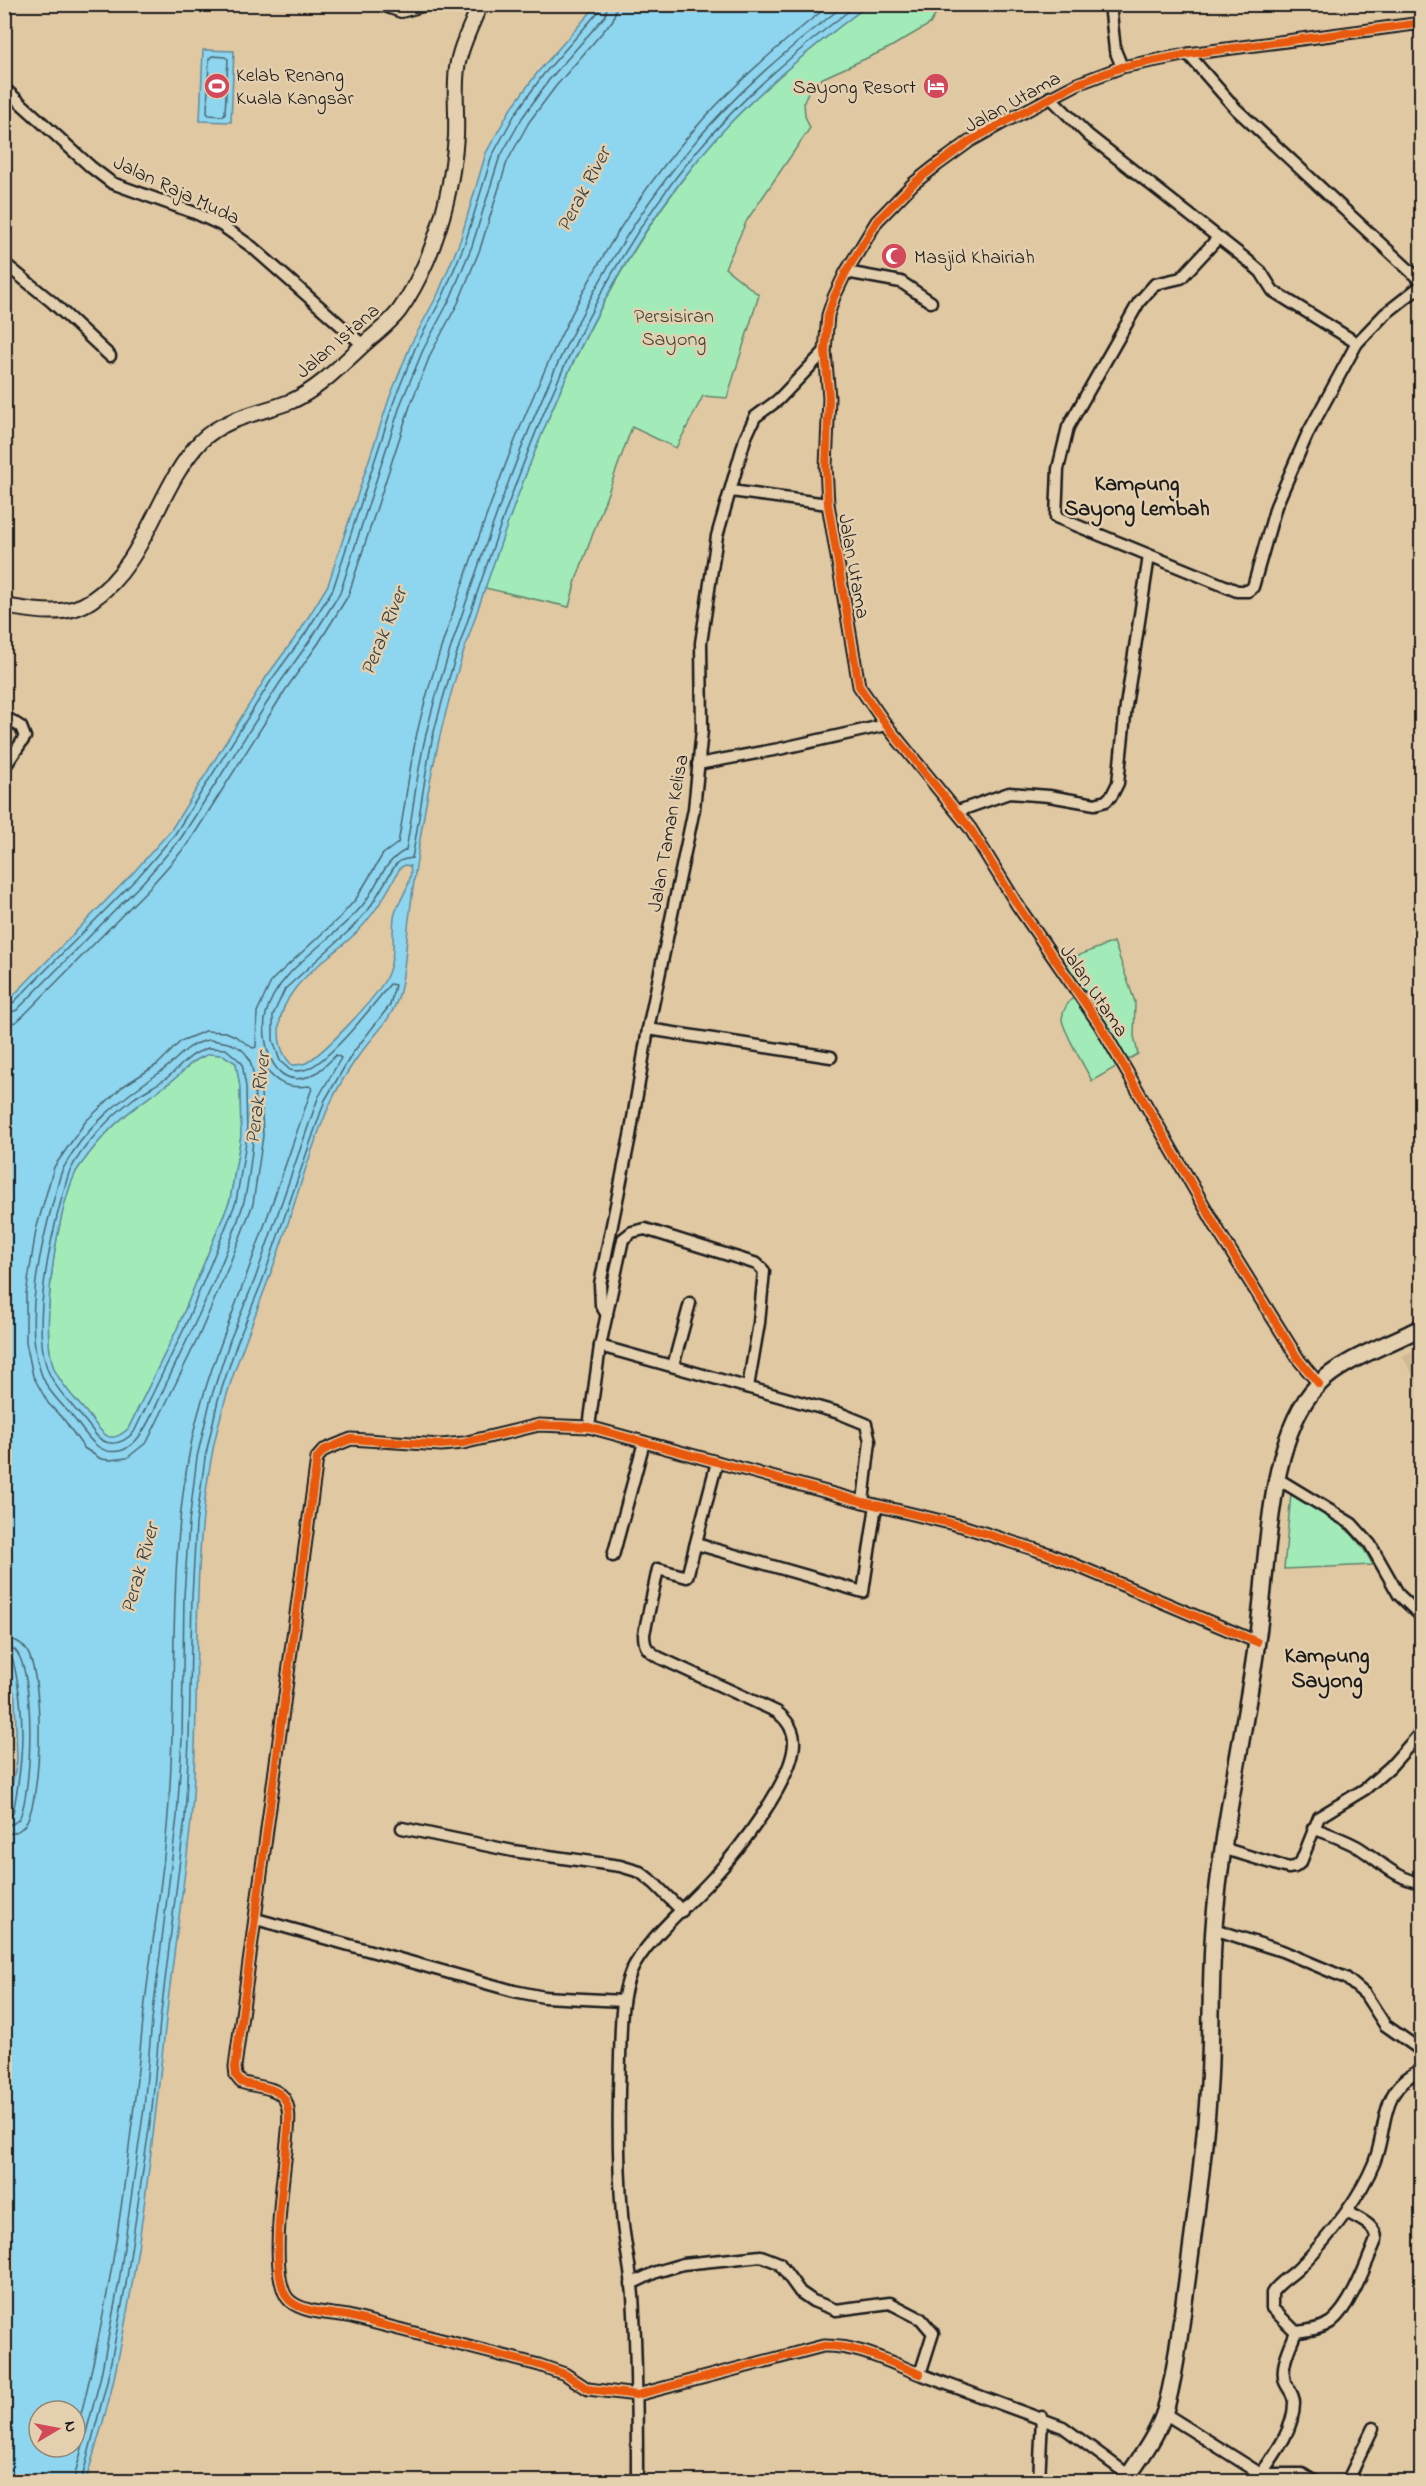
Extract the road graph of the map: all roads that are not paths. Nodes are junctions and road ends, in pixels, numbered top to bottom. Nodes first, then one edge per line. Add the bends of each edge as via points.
1 (384, 4) edge
2 (423, 4) edge
3 (480, 4) edge
4 (1110, 4) edge
5 (1422, 23) edge
6 (1188, 54) junction
7 (1122, 67) junction
8 (4, 88) edge
9 (1050, 97) junction
10 (1218, 238) junction
11 (4, 263) edge
12 (846, 272) junction
13 (1422, 283) edge
14 (931, 302) dead end
15 (1357, 343) junction
16 (363, 345) junction
17 (825, 351) junction
18 (110, 356) dead end
19 (731, 491) junction
20 (828, 504) junction
21 (1149, 556) junction
22 (4, 606) edge
23 (4, 716) edge
24 (886, 725) junction
25 (698, 764) junction
26 (4, 768) edge
27 (958, 811) junction
28 (648, 1029) junction
29 (831, 1057) dead end
30 (690, 1303) dead end
31 (607, 1315) junction
32 (1422, 1328) edge
33 (600, 1346) junction
34 (673, 1366) junction
35 (1319, 1383) junction
36 (748, 1387) junction
37 (589, 1427) junction
38 (644, 1442) junction
39 (717, 1462) junction
40 (1278, 1479) junction
41 (863, 1502) junction
42 (876, 1505) junction
43 (696, 1544) junction
44 (613, 1556) dead end
45 (1422, 1617) edge
46 (1257, 1642) junction
47 (1422, 1731) edge
48 (402, 1828) dead end
49 (1313, 1828) junction
50 (1222, 1848) junction
51 (1422, 1883) edge
52 (682, 1911) junction
53 (256, 1919) junction
54 (1214, 1929) junction
55 (623, 2001) junction
56 (1422, 2051) edge
57 (1422, 2069) edge
58 (1347, 2212) junction
59 (631, 2284) junction
60 (1296, 2332) junction
61 (920, 2374) junction
62 (637, 2395) junction
63 (1164, 2413) junction
64 (1042, 2417) junction
65 (1373, 2428) dead end
66 (1261, 2474) junction
67 (1131, 2479) edge
68 (637, 2481) edge
69 (1039, 2481) edge
70 (1315, 2481) edge
71 (1347, 2481) edge

1 - 2 street via 401,10
3 - 16 street, Jalan Istana via 457,69 456,136 442,219 427,261 399,311
4 - 7 street
5 - 6 street, Jalan Utama
6 - 7 street, Jalan Utama
6 - 13 street via 1236,109
7 - 9 street, Jalan Utama
8 - 16 street, Jalan Raja Muda via 112,183 195,213 221,225 252,247
9 - 10 street via 1088,135
9 - 12 street, Jalan Utama via 970,141 915,183 877,221
10 - 15 street via 1261,272 1272,291
10 - 21 street via 1181,278 1155,284 1139,302 1068,427 1058,470 1056,517
11 - 18 street
12 - 14 street via 901,282
12 - 17 street, Jalan Utama via 828,315
13 - 15 street
15 - 21 street via 1307,435 1276,506 1251,589 1243,593
16 - 22 street, Jalan Istana via 312,390 216,428 203,439 189,455 132,557 97,597 63,612
17 - 19 street, Jalan Taman Kelisa via 778,400 754,417
17 - 20 street, Jalan Utama via 829,398
19 - 20 street
19 - 25 street, Jalan Taman Kelisa via 717,536 705,603
20 - 24 street, Jalan Utama via 855,675
21 - 27 street via 1118,783 1112,795 1095,804 1009,793
23 - 26 street via 21,727 25,737
24 - 25 street
24 - 27 street, Jalan Utama
25 - 28 street, Jalan Taman Kelisa via 694,809
27 - 35 street, Jalan Utama via 1100,1025 1222,1237 1299,1360
28 - 29 street
28 - 31 street, Jalan Taman Kelisa via 600,1284 601,1305
30 - 34 street
31 - 33 street
31 - 36 street via 623,1239 632,1232 645,1229 757,1264 764,1271 765,1284
32 - 35 main road via 1352,1361
33 - 34 street
33 - 37 street
34 - 36 street
35 - 40 main road via 1294,1418
36 - 41 street via 866,1424 870,1441
37 - 38 street
37 - 53 street via 539,1425 463,1443 351,1438 324,1450 317,1458
38 - 39 street
38 - 44 street
39 - 41 street
39 - 43 street
40 - 45 street via 1352,1524 1370,1544 1399,1595
40 - 46 main road
41 - 42 street
42 - 43 street via 863,1592
42 - 46 street via 962,1526 1049,1554
43 - 52 street via 687,1577 658,1569 644,1645 658,1657 777,1712 788,1722 794,1742 788,1769 747,1836
46 - 50 main road
47 - 49 street via 1390,1767 1365,1789 1319,1817
48 - 52 street via 513,1851 620,1866 640,1872
49 - 50 street via 1301,1862 1295,1867
49 - 51 street via 1360,1848 1406,1880
50 - 54 main road
52 - 55 street via 639,1957
53 - 55 street via 514,1991 544,1997
53 - 62 street via 235,2067 241,2082 275,2090 287,2103 277,2261 279,2280 289,2301 315,2311 539,2365 565,2374 588,2389
54 - 56 street via 1282,1951 1346,1978 1365,1994 1385,2025
54 - 63 main road via 1209,2084 1178,2341
55 - 59 street via 618,2108 622,2216
57 - 58 street via 1397,2086 1384,2118 1375,2162
58 - 60 street via 1272,2293 1272,2308
58 - 60 street via 1373,2228 1376,2240 1339,2313 1321,2328
59 - 61 street via 684,2264 761,2256 774,2259 800,2292 813,2301 836,2310 890,2303 927,2324 933,2338
59 - 62 street
60 - 66 street via 1284,2364 1285,2382 1293,2395 1292,2415 1280,2447
61 - 62 street via 869,2353 823,2346
61 - 64 street
62 - 68 street
63 - 66 street
63 - 67 main road
64 - 67 street via 1063,2427
64 - 69 street
65 - 71 street
66 - 70 street via 1302,2474

